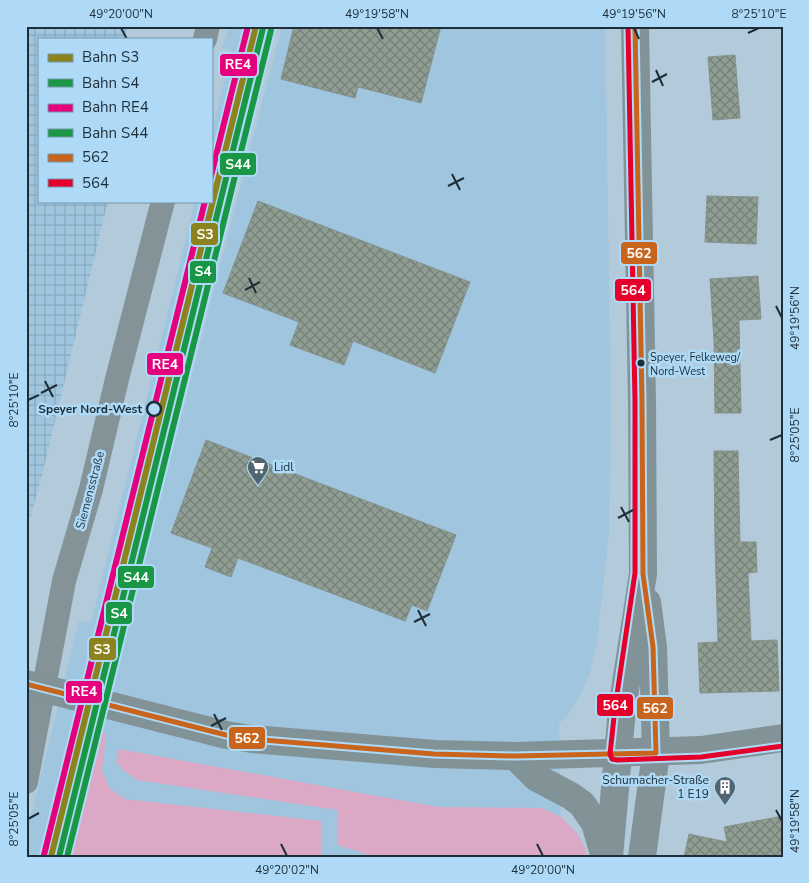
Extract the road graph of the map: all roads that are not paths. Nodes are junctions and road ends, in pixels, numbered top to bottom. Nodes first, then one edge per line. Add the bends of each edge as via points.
1 (636, 26) edge
2 (163, 202) edge
3 (643, 574) junction
4 (26, 684) edge
5 (783, 738) edge
6 (617, 753) junction
7 (656, 753) junction
8 (515, 756) junction
9 (26, 782) edge
10 (607, 857) edge
11 (642, 857) edge

1 - 3 main road
2 - 9 street, Siemensstraße via 91,489 64,581
3 - 6 main road
3 - 7 main road via 653,647
4 - 8 main road, bridge via 252,739 434,754
5 - 7 main road
6 - 7 main road
6 - 8 main road
6 - 10 main road
7 - 11 main road
8 - 10 main road via 537,778 582,804 595,823

